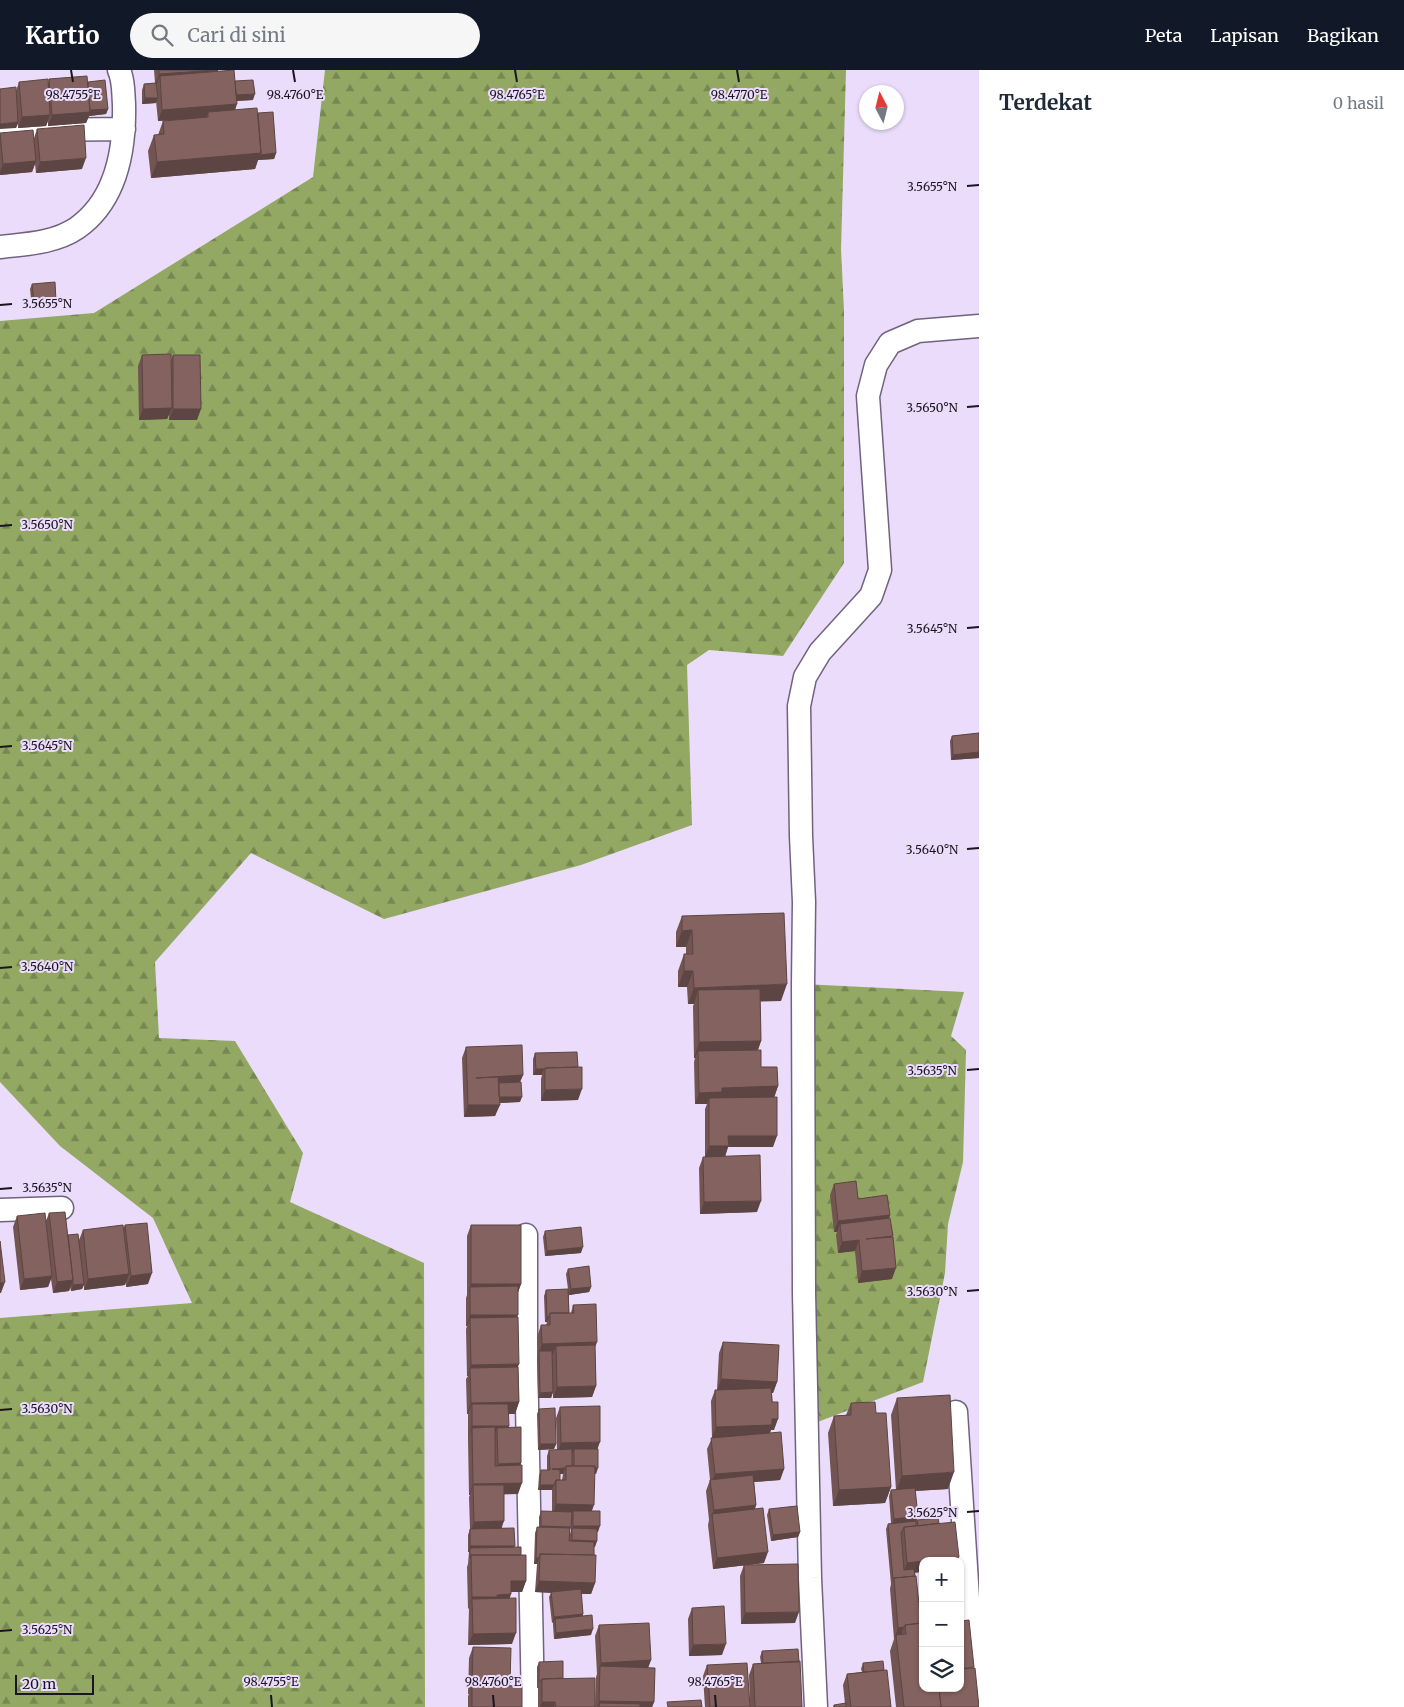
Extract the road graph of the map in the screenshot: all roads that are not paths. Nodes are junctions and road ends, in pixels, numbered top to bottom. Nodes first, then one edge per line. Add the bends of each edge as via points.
1 (119, 70) edge
2 (124, 129) junction
3 (0, 134) edge
4 (0, 246) edge
5 (979, 326) edge
6 (62, 1208) dead end
7 (0, 1210) edge
8 (526, 1235) dead end
9 (956, 1412) dead end
10 (533, 1707) edge
11 (816, 1707) edge
12 (975, 1707) edge

1 - 2 street
2 - 3 street via 36,130
2 - 4 street via 119,164 94,213 77,228 56,239
5 - 11 street via 918,331 890,343 876,366 868,396 880,570 871,596 820,652 805,677 799,706 804,902 804,1293
6 - 7 street
8 - 10 street
9 - 12 street

